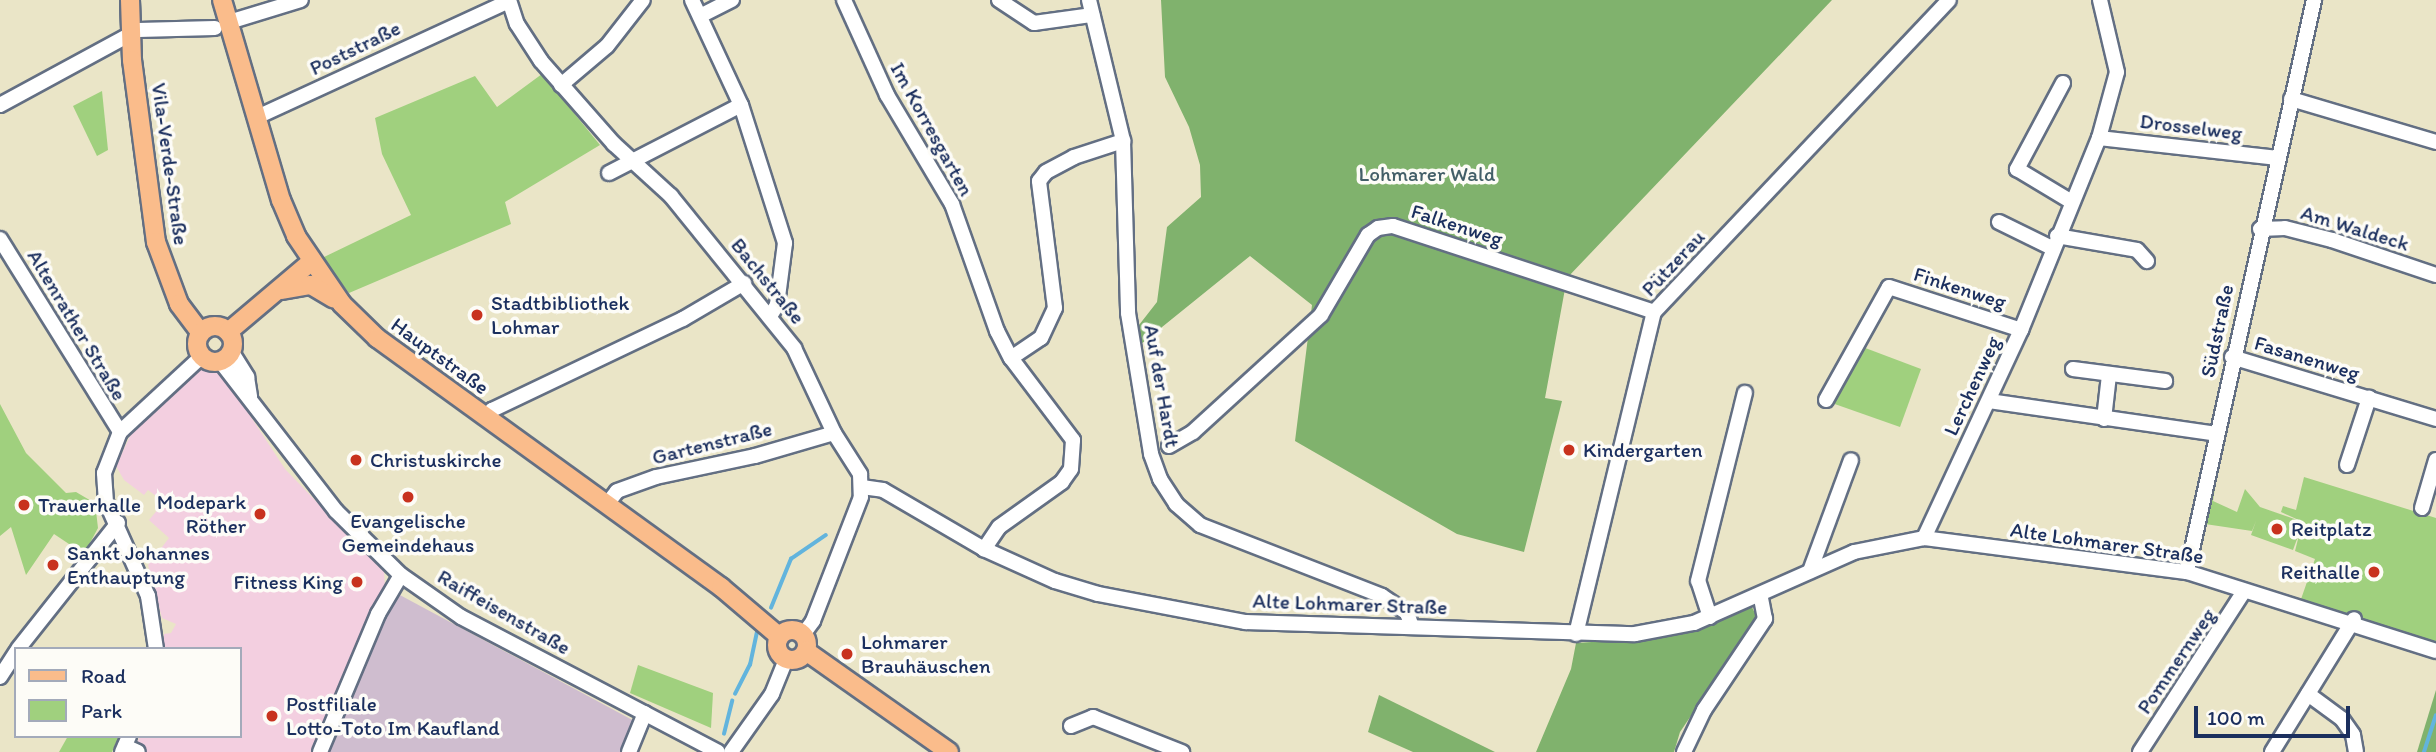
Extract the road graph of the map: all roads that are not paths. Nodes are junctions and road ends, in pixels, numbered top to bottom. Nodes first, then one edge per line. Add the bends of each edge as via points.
1 (130, 0) edge
2 (222, 0) edge
3 (301, 0) edge
4 (509, 0) edge
5 (643, 0) edge
6 (692, 0) edge
7 (732, 0) edge
8 (844, 0) edge
9 (999, 0) edge
10 (1089, 0) edge
11 (1950, 0) edge
12 (2100, 0) edge
13 (2314, 0) edge
14 (1092, 15) junction
15 (700, 16) junction
16 (222, 25) junction
17 (130, 33) junction
18 (2063, 83) dead end
19 (561, 85) junction
20 (2291, 99) junction
21 (0, 105) edge
22 (741, 105) junction
23 (257, 117) junction
24 (2099, 138) junction
25 (1123, 141) junction
26 (2436, 142) edge
27 (2278, 158) junction
28 (631, 159) junction
29 (609, 173) dead end
30 (2072, 202) junction
31 (1999, 222) dead end
32 (2260, 229) junction
33 (0, 239) edge
34 (2055, 242) junction
35 (312, 261) junction
36 (2147, 261) dead end
37 (2436, 275) edge
38 (744, 284) junction
39 (272, 294) junction
40 (342, 304) junction
41 (1654, 312) junction
42 (770, 316) junction
43 (2021, 330) junction
44 (228, 331) junction
45 (201, 333) junction
46 (218, 356) junction
47 (1011, 358) junction
48 (2232, 358) junction
49 (2073, 369) dead end
50 (2109, 374) junction
51 (2165, 382) dead end
52 (1745, 393) dead end
53 (2369, 398) junction
54 (1826, 400) dead end
55 (1989, 401) junction
56 (488, 419) junction
57 (2104, 419) junction
58 (2436, 419) edge
59 (120, 432) junction
60 (834, 433) junction
61 (2217, 434) junction
62 (1169, 446) dead end
63 (1851, 460) dead end
64 (2436, 460) edge
65 (2347, 464) dead end
66 (862, 487) junction
67 (607, 504) junction
68 (2423, 508) dead end
69 (118, 523) junction
70 (1924, 538) junction
71 (984, 549) junction
72 (1810, 570) junction
73 (2187, 572) junction
74 (401, 575) junction
75 (2244, 591) junction
76 (1760, 594) junction
77 (1710, 617) junction
78 (2352, 622) junction
79 (1412, 627) junction
80 (1576, 634) junction
81 (780, 637) junction
82 (804, 643) junction
83 (19, 647) edge
84 (156, 647) edge
85 (2436, 651) edge
86 (14, 655) edge
87 (786, 659) junction
88 (0, 677) edge
89 (2308, 694) junction
90 (645, 713) junction
91 (1071, 726) dead end
92 (320, 752) edge
93 (629, 752) edge
94 (718, 752) edge
95 (731, 752) edge
96 (949, 752) edge
97 (1182, 752) edge
98 (1684, 752) edge
99 (2140, 752) edge
100 (2272, 752) edge
101 (2356, 752) edge

1 - 17 main road, Vila-Verde-Straße
2 - 16 main road, Hauptstraße
3 - 16 street
4 - 19 street, Bachstraße via 527,42
4 - 23 street, Poststraße
5 - 19 street via 607,46
6 - 15 street
7 - 15 street
8 - 47 street, Im Korresgarten via 887,96 952,204
9 - 14 street via 1034,23
10 - 14 street, Auf der Hardt
11 - 41 street, Pützerau
12 - 24 street, Lerchenweg via 2117,72
13 - 20 street, Südstraße
14 - 25 street, Auf der Hardt
15 - 22 street
16 - 17 street
16 - 23 main road, Hauptstraße
17 - 21 street
17 - 45 main road, Vila-Verde-Straße via 156,242 179,304
18 - 30 street via 2017,169
19 - 28 street, Bachstraße
20 - 26 street
20 - 27 street, Südstraße
22 - 28 street
22 - 42 street via 785,243 777,305
23 - 35 main road, Hauptstraße via 281,200
24 - 27 street, Drosselweg
24 - 30 street, Lerchenweg
25 - 47 street via 1074,157 1039,181 1055,308 1041,338
25 - 79 street, Auf der Hardt via 1128,313 1151,454 1160,479 1176,504 1200,524 1382,596 1407,613
27 - 32 street, Südstraße
28 - 29 street
28 - 38 street, Bachstraße via 671,196
30 - 34 street, Lerchenweg
31 - 34 street
32 - 37 street, Am Waldeck via 2285,228 2320,237
32 - 48 street, Südstraße
33 - 59 street, Altenrather Straße
34 - 36 street via 2137,250
34 - 43 street, Lerchenweg
35 - 39 main road
35 - 40 main road, Hauptstraße
38 - 42 street, Bachstraße
38 - 56 street via 683,319 492,410
39 - 40 main road via 310,285
39 - 44 main road
40 - 56 main road, Hauptstraße via 377,338
41 - 62 street, Falkenweg via 1393,226 1378,228 1368,235 1321,315 1193,432
41 - 80 street, Pützerau
42 - 60 street, Bachstraße via 802,361
43 - 54 street, Finkenweg via 1889,287
43 - 55 street, Lerchenweg
44 - 45 main road via 211,326
44 - 46 main road
45 - 46 main road via 197,345
46 - 59 street
46 - 74 street, Raiffeisenstraße via 336,511
47 - 71 street, Im Korresgarten via 1066,426 1074,453 1062,482 999,527
48 - 53 street, Fasanenweg
48 - 61 street, Südstraße
49 - 50 street
50 - 51 street
50 - 57 street
52 - 77 street via 1698,581
53 - 58 street, Fasanenweg
53 - 65 street, Fasanenweg
55 - 57 street
55 - 70 street, Lerchenweg
56 - 67 main road, Hauptstraße
57 - 61 street
59 - 69 street via 107,458 103,486
60 - 66 street, Bachstraße via 854,461
60 - 67 street, Gartenstraße via 656,477 617,491
61 - 73 street, Südstraße
63 - 72 street
64 - 68 street
66 - 71 street, Alte Lohmarer Straße via 883,491
66 - 82 street
67 - 81 main road, Hauptstraße
69 - 83 street
69 - 84 street via 148,596
70 - 72 street, Alte Lohmarer Straße via 1854,552
70 - 73 street, Alte Lohmarer Straße
71 - 79 street, Alte Lohmarer Straße via 1098,594 1231,620 1315,627
72 - 76 street, Alte Lohmarer Straße
73 - 75 street, Alte Lohmarer Straße
74 - 90 street, Raiffeisenstraße via 461,617
74 - 92 street via 378,614
75 - 78 street, Alte Lohmarer Straße
75 - 99 street, Pommernweg
76 - 77 street, Alte Lohmarer Straße
76 - 98 street via 1765,619 1704,710
77 - 80 street, Alte Lohmarer Straße via 1635,634
78 - 85 street, Alte Lohmarer Straße
78 - 89 street
79 - 80 street, Alte Lohmarer Straße
81 - 82 main road via 789,630
81 - 87 main road via 778,651
82 - 87 main road via 797,659
82 - 96 main road
86 - 88 street
87 - 95 street via 772,694
89 - 100 street
89 - 101 street via 2342,719 2353,735
90 - 93 street
90 - 94 street, Raiffeisenstraße
91 - 97 street via 1093,716

